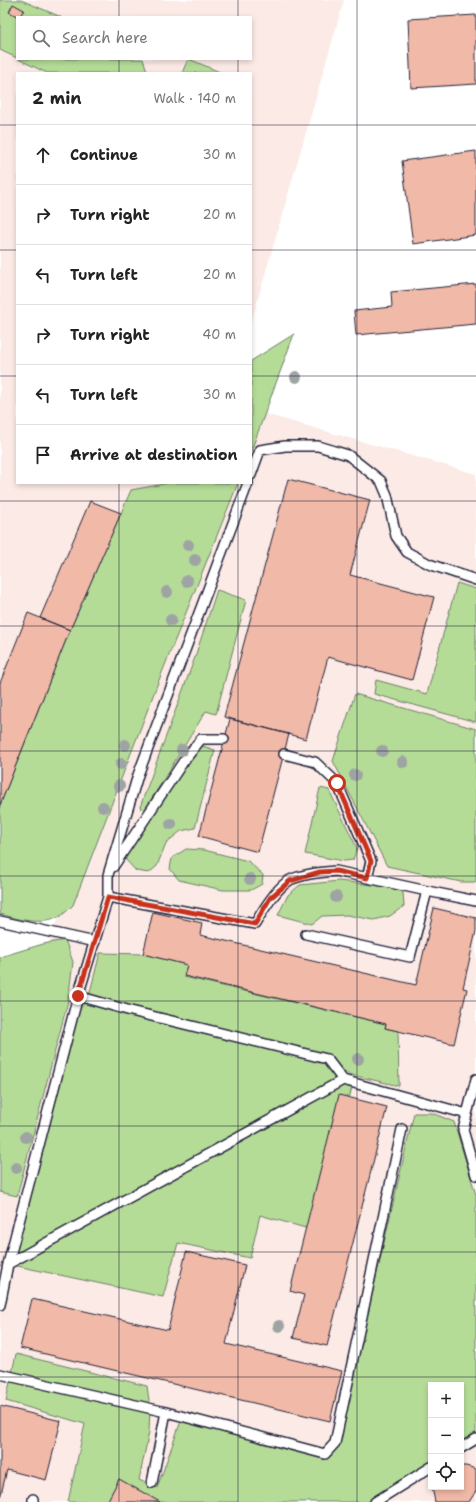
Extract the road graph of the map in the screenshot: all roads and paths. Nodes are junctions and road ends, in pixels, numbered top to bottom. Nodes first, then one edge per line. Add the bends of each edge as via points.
1 (252, 472) edge
2 (248, 484) edge
3 (476, 580) edge
4 (224, 739) dead end
5 (284, 754) dead end
6 (108, 875) junction
7 (367, 878) junction
8 (427, 891) junction
9 (108, 897) junction
10 (476, 900) edge
11 (0, 920) edge
12 (306, 934) dead end
13 (95, 942) junction
14 (78, 996) junction
15 (476, 1079) edge
16 (343, 1080) junction
17 (467, 1114) junction
18 (402, 1129) dead end
19 (476, 1175) edge
20 (4, 1265) edge
21 (0, 1305) edge
22 (0, 1374) edge
23 (166, 1412) junction
24 (476, 1439) edge
25 (464, 1446) edge
26 (428, 1469) edge
27 (152, 1484) dead end
28 (375, 1502) edge

1 - 3 lane via 260,450 285,446 318,446 348,454 381,481 387,495 396,536 407,552 429,564
2 - 6 lane via 138,775
4 - 6 lane via 201,739
5 - 7 lane via 315,762 337,783 371,861
6 - 9 lane
7 - 8 lane
7 - 9 lane via 336,871 320,872 290,881 270,898 255,924
8 - 10 lane
8 - 12 lane via 410,957
9 - 13 lane
11 - 13 lane
13 - 14 lane
14 - 16 lane via 327,1059
14 - 20 lane
15 - 17 lane
16 - 17 lane
16 - 20 lane
17 - 19 lane via 463,1130
18 - 23 lane via 335,1443 325,1454
20 - 21 lane
22 - 23 lane
23 - 27 lane
24 - 25 lane
26 - 28 lane

